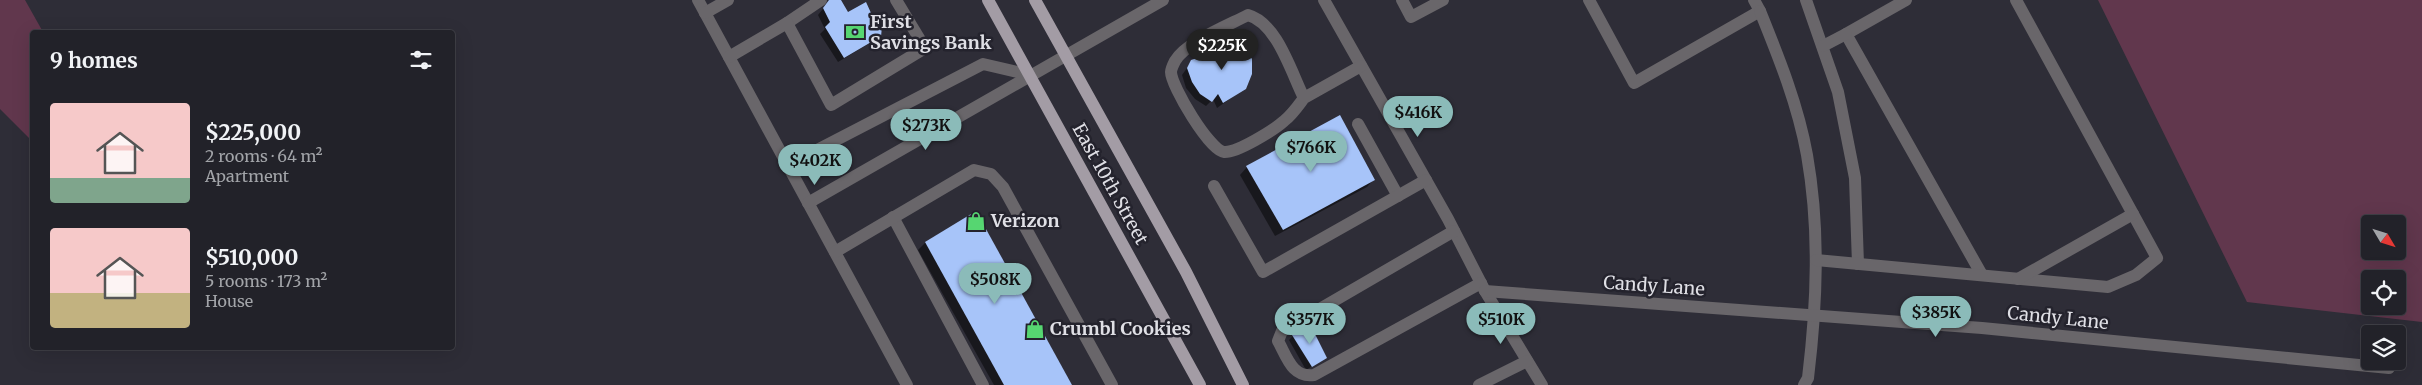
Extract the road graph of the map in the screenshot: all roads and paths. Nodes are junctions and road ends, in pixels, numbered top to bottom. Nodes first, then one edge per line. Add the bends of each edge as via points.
1 (698, 0) edge
2 (728, 0) edge
3 (821, 0) edge
4 (896, 0) edge
5 (988, 0) edge
6 (1035, 0) edge
7 (1163, 0) edge
8 (1324, 0) edge
9 (1402, 0) edge
10 (1444, 0) edge
11 (1589, 0) edge
12 (1806, 0) edge
13 (1906, 0) edge
14 (2016, 0) edge
15 (1757, 6) edge
16 (705, 13) junction
17 (786, 23) junction
18 (1846, 34) junction
19 (1823, 46) junction
20 (729, 57) junction
21 (1066, 57) junction
22 (1361, 66) junction
23 (1030, 75) junction
24 (1304, 98) junction
25 (1358, 124) dead end
26 (788, 165) junction
27 (1426, 180) junction
28 (1214, 186) dead end
29 (1398, 196) junction
30 (808, 203) junction
31 (2133, 214) junction
32 (893, 217) junction
33 (1454, 231) junction
34 (835, 252) junction
35 (1816, 260) junction
36 (1858, 264) junction
37 (1982, 275) junction
38 (2018, 279) junction
39 (1483, 287) junction
40 (1815, 315) junction
41 (1527, 361) junction
42 (2361, 365) edge
43 (1487, 383) edge
44 (907, 385) edge
45 (983, 385) edge
46 (1112, 385) edge
47 (1200, 385) edge
48 (1243, 385) edge
49 (1542, 385) edge
50 (1804, 385) edge

1 - 16 street
2 - 16 street
3 - 17 street
4 - 17 street via 925,48 831,105
5 - 23 main road, East 10th Street
6 - 21 main road, East 10th Street
7 - 21 street
8 - 22 street
9 - 10 street via 1411,17
11 - 15 street via 1634,83
12 - 19 street
13 - 18 street
14 - 31 street
15 - 35 street via 1786,75 1807,154
16 - 20 street
17 - 20 street
18 - 19 street
18 - 37 street
19 - 36 street via 1838,92 1855,178
20 - 26 street
21 - 23 street
21 - 48 main road, East 10th Street via 1198,295
22 - 24 street
22 - 27 street
23 - 26 street via 983,64
23 - 30 street
23 - 47 main road, East 10th Street
24 - 24 street via 1273,34 1258,18 1248,14 1190,46 1176,60 1171,72 1175,86 1204,135 1217,151 1226,153 1282,123
25 - 29 street
26 - 30 street
27 - 29 street
27 - 33 street
28 - 29 street via 1263,272
30 - 34 street
31 - 38 street
31 - 38 street via 2157,258 2136,275 2108,287
32 - 34 street
32 - 45 street
32 - 46 street via 974,170 991,174 1003,186
33 - 39 street
33 - 39 street via 1282,331 1278,341 1293,369 1300,374 1314,375
34 - 44 street
35 - 36 street
35 - 40 street
36 - 37 street
37 - 38 street
39 - 40 street, Candy Lane
39 - 41 street
40 - 42 street, Candy Lane
40 - 50 street via 1808,378
41 - 43 street
41 - 49 street

